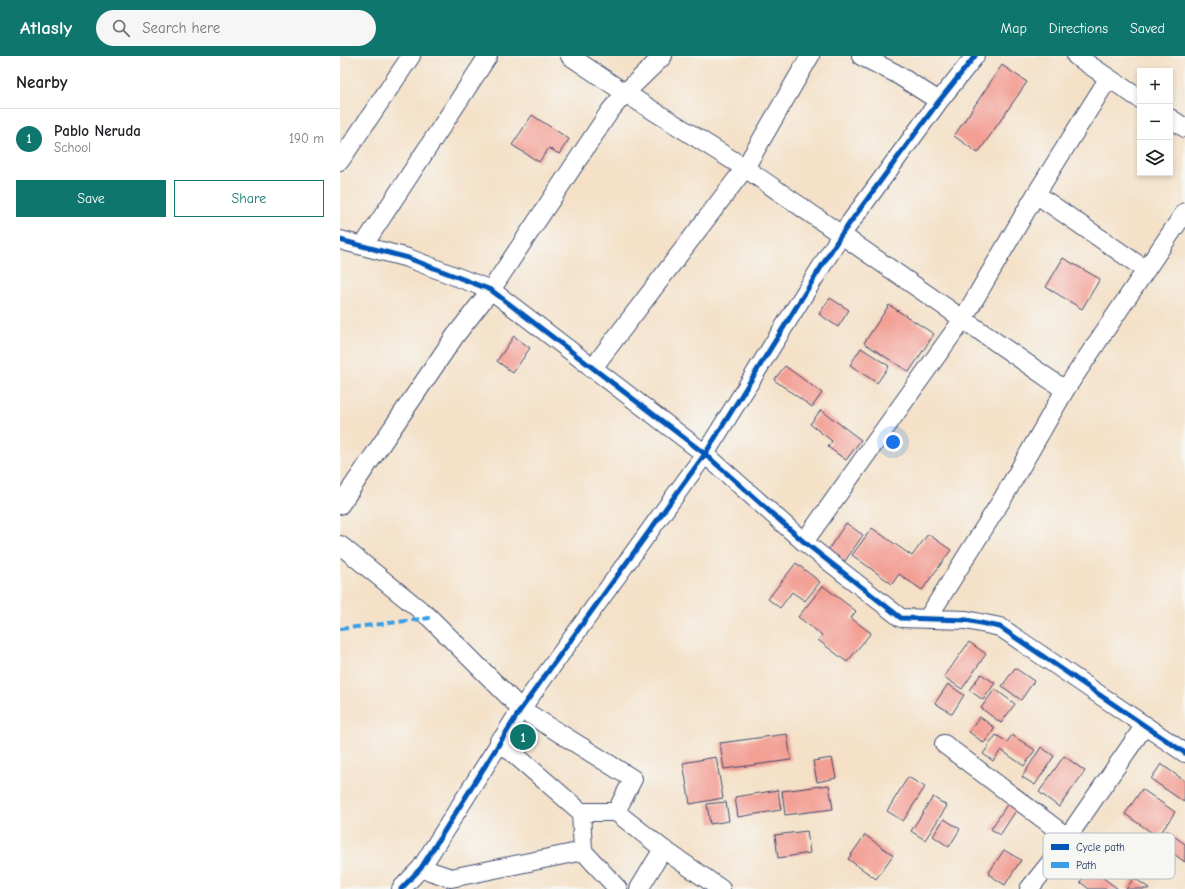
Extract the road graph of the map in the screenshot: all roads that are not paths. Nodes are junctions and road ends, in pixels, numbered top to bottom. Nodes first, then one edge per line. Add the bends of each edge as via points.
1 (411, 56) edge
2 (488, 56) edge
3 (570, 56) edge
4 (663, 56) edge
5 (810, 56) edge
6 (861, 56) edge
7 (975, 56) edge
8 (1076, 56) edge
9 (1108, 79) junction
10 (625, 93) junction
11 (1137, 97) edge
12 (939, 101) junction
13 (1173, 120) edge
14 (1185, 128) edge
15 (340, 161) edge
16 (745, 168) junction
17 (1036, 194) junction
18 (1185, 212) edge
19 (841, 235) junction
20 (340, 240) edge
21 (363, 246) junction
22 (1146, 270) junction
23 (491, 290) junction
24 (962, 319) junction
25 (592, 368) junction
26 (1065, 390) junction
27 (705, 454) junction
28 (340, 505) edge
29 (804, 542) junction
30 (340, 545) edge
31 (927, 619) junction
32 (521, 709) junction
33 (1145, 725) junction
34 (499, 741) junction
35 (944, 744) dead end
36 (1185, 753) edge
37 (581, 812) junction
38 (616, 812) junction
39 (1062, 833) edge
40 (1070, 833) edge
41 (663, 849) junction
42 (583, 851) junction
43 (421, 868) junction
44 (1043, 870) edge
45 (451, 878) junction
46 (616, 888) edge
47 (400, 889) edge
48 (467, 889) edge
49 (639, 889) edge
50 (721, 889) edge
51 (1029, 889) edge

1 - 15 street
2 - 21 street
3 - 10 street
4 - 10 street
5 - 16 street
6 - 12 street via 895,73
7 - 12 street
8 - 9 street
9 - 11 street
9 - 17 street
10 - 16 street
10 - 23 street via 610,111
12 - 19 street
13 - 14 street
16 - 19 street
16 - 25 street
17 - 22 street
17 - 24 street
18 - 22 street
19 - 24 street
19 - 27 street
20 - 21 street
21 - 23 street via 408,258
22 - 26 street
23 - 25 street
23 - 28 street via 455,336
24 - 26 street
24 - 29 street
25 - 27 street
26 - 31 street via 1003,498
27 - 29 street
27 - 32 street
29 - 31 street via 901,618
30 - 32 street via 430,618
31 - 33 street via 966,620 1000,627
32 - 34 street
32 - 38 street via 633,779
33 - 36 street
33 - 40 street
34 - 37 street
34 - 43 street
35 - 39 street
37 - 38 street
37 - 42 street
38 - 41 street
41 - 49 street
41 - 50 street
42 - 45 street
42 - 46 street
43 - 45 street
43 - 47 street
44 - 51 street
45 - 48 street

